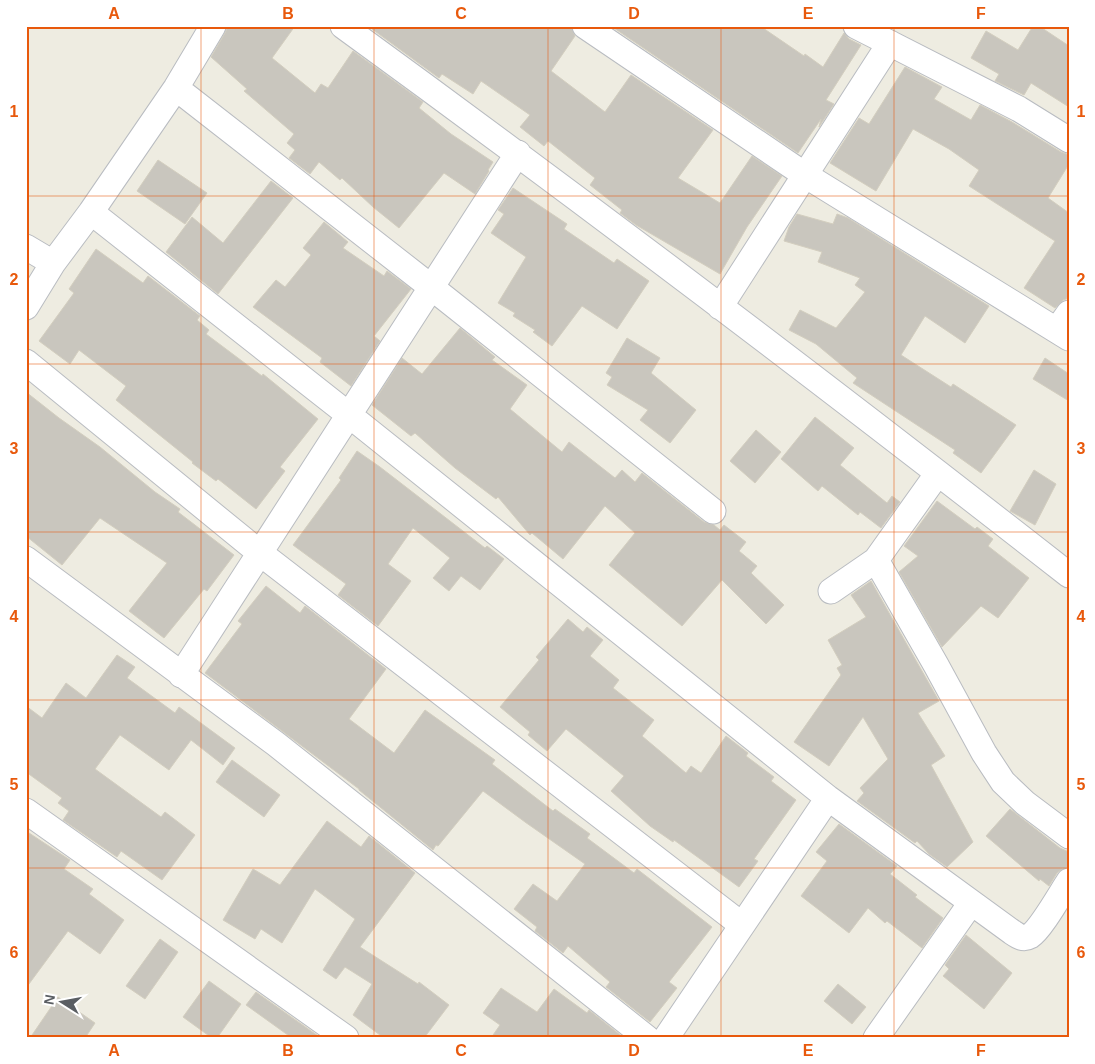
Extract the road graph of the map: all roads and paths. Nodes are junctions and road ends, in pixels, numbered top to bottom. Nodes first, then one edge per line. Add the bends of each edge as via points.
1 (213, 26) edge
2 (344, 26) edge
3 (585, 26) edge
4 (860, 27) edge
5 (890, 43) junction
6 (176, 88) junction
7 (1069, 140) edge
8 (518, 153) junction
9 (805, 175) junction
10 (91, 212) junction
11 (26, 247) edge
12 (53, 263) junction
13 (431, 287) junction
14 (26, 307) edge
15 (720, 307) junction
16 (1065, 327) edge
17 (26, 362) edge
18 (349, 415) junction
19 (938, 473) junction
20 (713, 511) dead end
21 (260, 553) junction
22 (26, 559) edge
23 (876, 560) junction
24 (1069, 576) edge
25 (831, 591) dead end
26 (181, 674) junction
27 (828, 798) junction
28 (26, 811) edge
29 (1069, 836) edge
30 (1069, 881) edge
31 (971, 903) junction
32 (742, 925) junction
33 (346, 1038) edge
34 (646, 1038) edge
35 (666, 1038) edge
36 (876, 1038) edge

1 - 6 street
2 - 8 street
3 - 9 street
4 - 5 street
5 - 7 street via 1019,108
5 - 9 street
6 - 10 street
6 - 13 street
8 - 13 street
8 - 15 street
9 - 15 street
9 - 16 street
10 - 12 street
10 - 18 street
11 - 12 street
12 - 14 street
13 - 18 street
13 - 20 street
15 - 19 street
17 - 21 street
18 - 21 street
18 - 27 street
19 - 23 street
19 - 24 street
21 - 26 street
21 - 32 street
22 - 26 street
23 - 25 street
23 - 29 street via 1003,782
26 - 34 street via 276,744
27 - 31 street
27 - 32 street
28 - 33 street
30 - 31 street via 1029,937 1020,938
31 - 36 street
32 - 35 street

